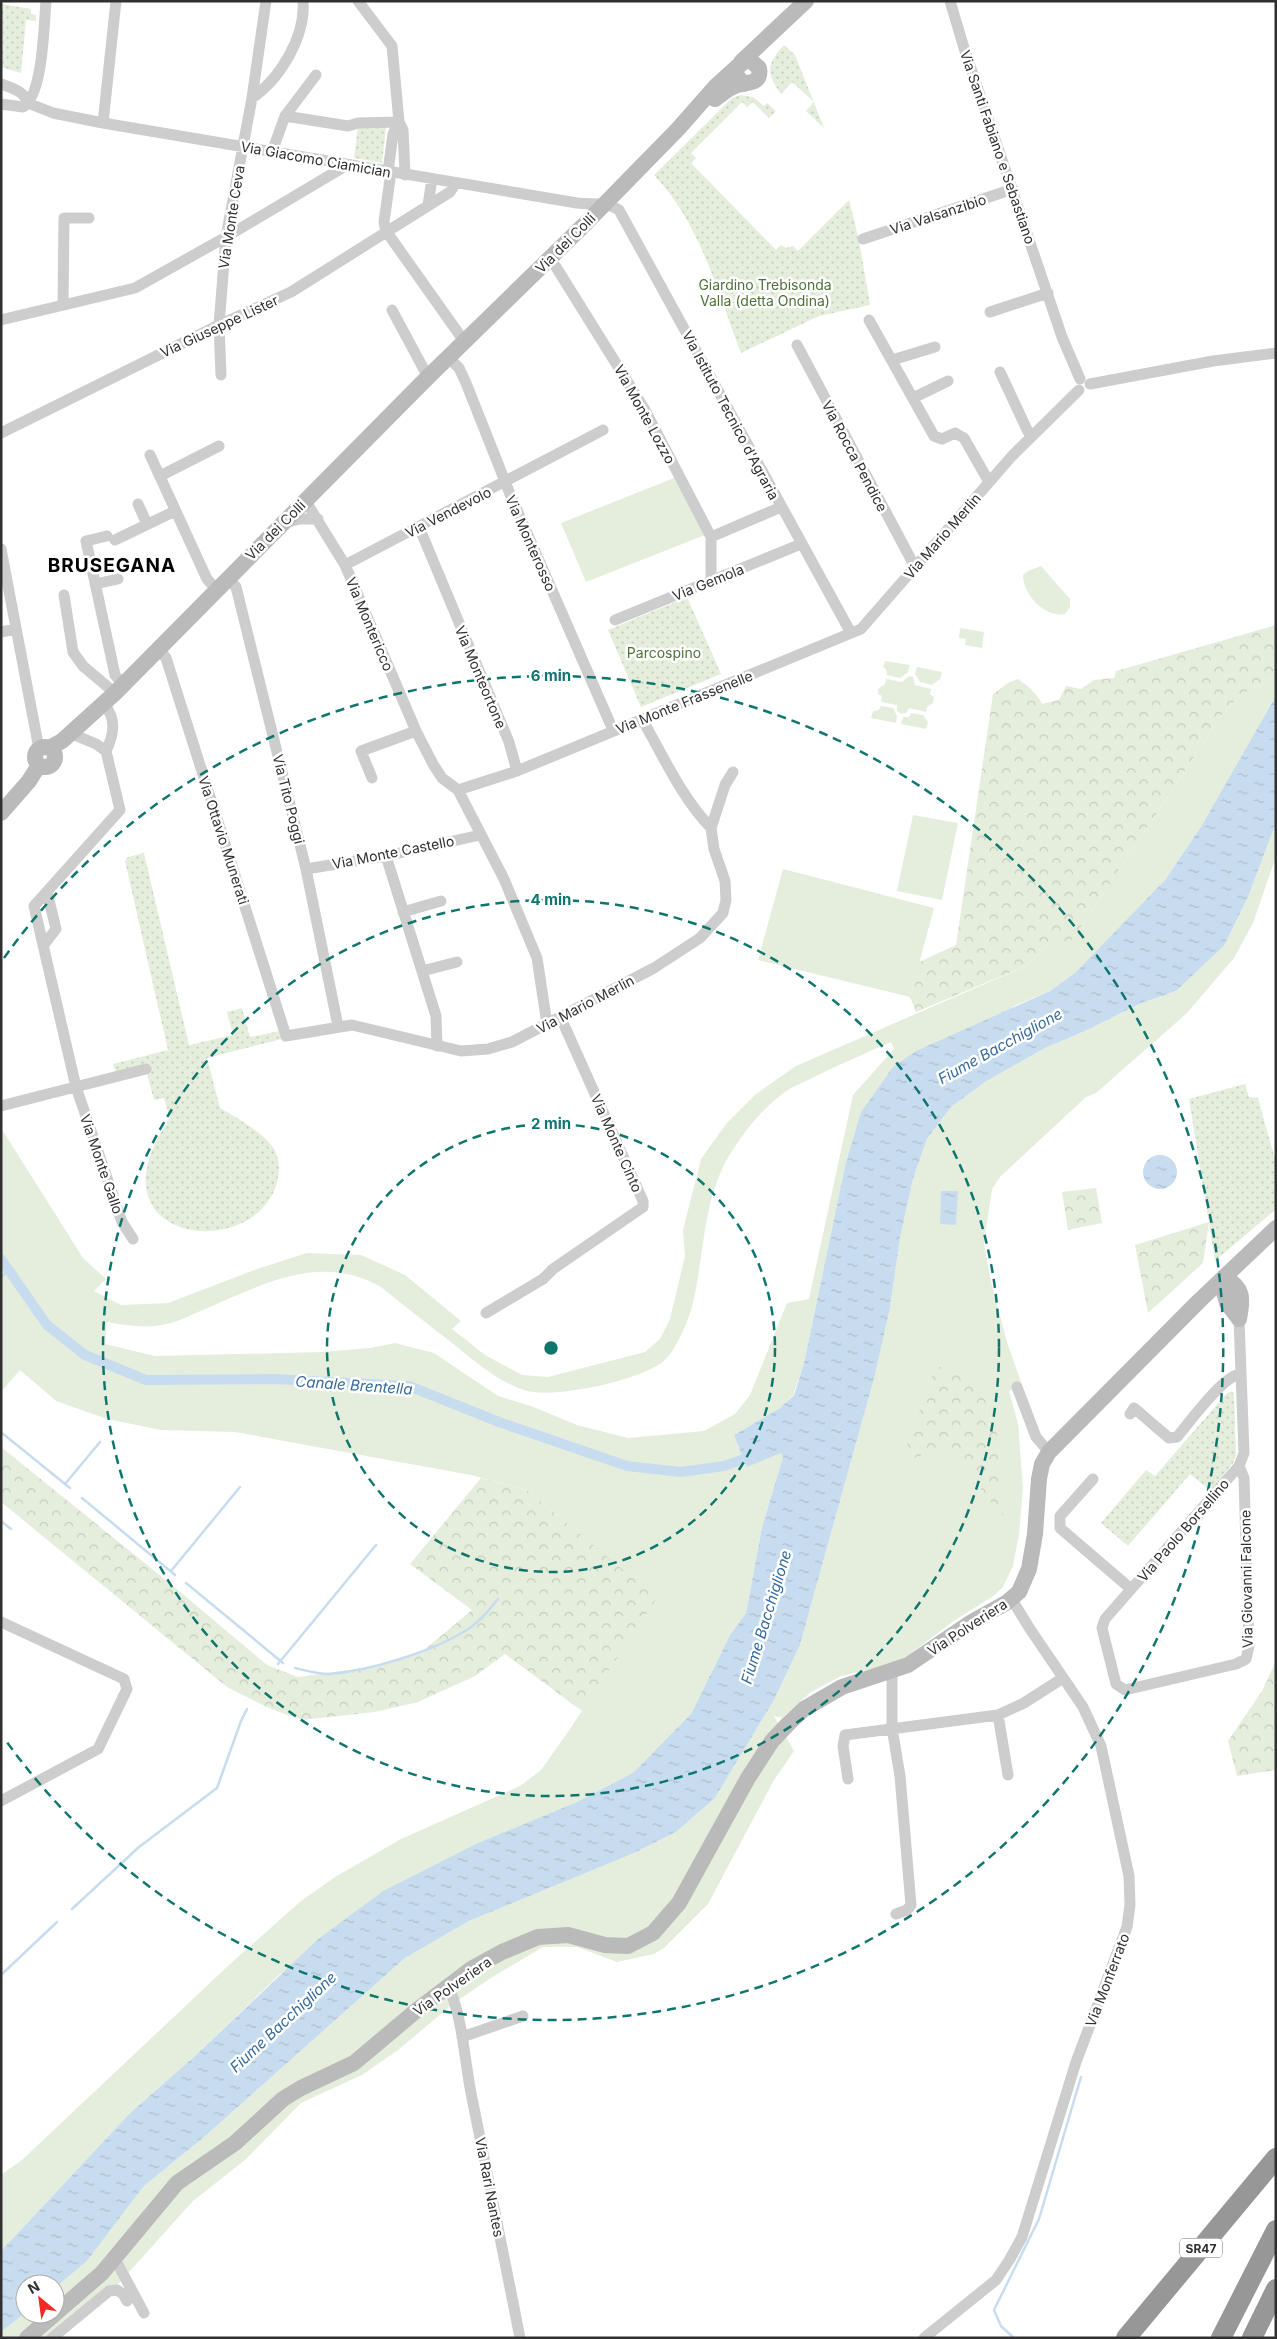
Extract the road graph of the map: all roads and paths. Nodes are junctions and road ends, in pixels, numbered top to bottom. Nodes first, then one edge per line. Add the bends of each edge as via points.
1 (46, 1) edge
2 (116, 1) edge
3 (266, 1) edge
4 (303, 1) edge
5 (358, 1) edge
6 (806, 1) edge
7 (950, 1) edge
8 (778, 28) junction
9 (739, 65) junction
10 (759, 68) junction
11 (316, 75) dead end
12 (1, 84) edge
13 (744, 84) junction
14 (252, 98) junction
15 (28, 103) junction
16 (1, 104) edge
17 (285, 116) junction
18 (103, 122) junction
19 (399, 122) junction
20 (678, 129) junction
21 (243, 147) junction
22 (272, 152) junction
23 (347, 164) junction
24 (389, 172) junction
25 (405, 174) junction
26 (432, 179) junction
27 (456, 183) junction
28 (1013, 189) junction
29 (605, 203) junction
30 (428, 204) junction
31 (89, 218) dead end
32 (386, 230) junction
33 (226, 237) junction
34 (862, 238) dead end
35 (549, 260) junction
36 (1048, 293) junction
37 (63, 305) junction
38 (392, 310) dead end
39 (990, 312) dead end
40 (1, 320) edge
41 (869, 320) dead end
42 (218, 325) junction
43 (464, 341) junction
44 (797, 345) dead end
45 (935, 347) dead end
46 (1276, 353) edge
47 (448, 357) junction
48 (892, 360) junction
49 (1000, 372) dead end
50 (221, 375) dead end
51 (428, 377) junction
52 (948, 381) dead end
53 (1083, 384) junction
54 (913, 398) junction
55 (603, 430) dead end
56 (1, 433) edge
57 (1030, 436) junction
58 (220, 446) dead end
59 (150, 455) dead end
60 (160, 476) junction
61 (506, 482) junction
62 (989, 482) junction
63 (305, 500) junction
64 (138, 504) dead end
65 (781, 507) junction
66 (175, 511) junction
67 (318, 519) junction
68 (147, 524) junction
69 (280, 525) junction
70 (419, 527) junction
71 (711, 537) junction
72 (801, 544) junction
73 (1, 549) edge
74 (345, 565) junction
75 (915, 567) junction
76 (118, 579) dead end
77 (711, 580) junction
78 (222, 583) junction
79 (95, 584) junction
80 (64, 595) dead end
81 (615, 620) dead end
82 (16, 629) junction
83 (1, 632) edge
84 (851, 633) junction
85 (159, 649) junction
86 (111, 697) junction
87 (642, 719) junction
88 (613, 730) junction
89 (416, 731) junction
90 (78, 736) junction
91 (106, 751) junction
92 (46, 755) junction
93 (517, 772) junction
94 (733, 772) dead end
95 (372, 778) dead end
96 (458, 790) junction
97 (1, 813) edge
98 (711, 828) junction
99 (480, 835) junction
100 (386, 856) junction
101 (306, 869) junction
102 (442, 901) dead end
103 (403, 912) junction
104 (457, 962) dead end
105 (422, 971) junction
106 (560, 1016) junction
107 (547, 1024) junction
108 (338, 1026) junction
109 (286, 1034) joint
110 (437, 1046) junction
111 (146, 1069) dead end
112 (76, 1087) junction
113 (1, 1106) edge
114 (1276, 1228) edge
115 (134, 1239) dead end
116 (1241, 1260) junction
117 (1222, 1278) junction
118 (1240, 1290) junction
119 (1199, 1301) junction
120 (1227, 1303) junction
121 (486, 1312) dead end
122 (1238, 1319) junction
123 (1240, 1374) junction
124 (1017, 1387) dead end
125 (1130, 1414) dead end
126 (1049, 1452) junction
127 (1239, 1466) junction
128 (1093, 1479) dead end
129 (1130, 1589) junction
130 (1011, 1598) junction
131 (1, 1622) edge
132 (892, 1671) junction
133 (1064, 1678) junction
134 (998, 1714) junction
135 (892, 1728) junction
136 (1008, 1775) dead end
137 (848, 1779) dead end
138 (1, 1801) edge
139 (896, 1914) dead end
140 (448, 1985) junction
141 (523, 2016) dead end
142 (462, 2037) junction
143 (1276, 2158) edge
144 (1276, 2230) edge
145 (1276, 2255) edge
146 (115, 2259) junction
147 (1276, 2289) edge
148 (127, 2300) dead end
149 (144, 2313) dead end
150 (27, 2338) edge
151 (52, 2338) edge
152 (520, 2338) edge
153 (924, 2338) edge
154 (1126, 2338) edge
155 (1221, 2338) edge
156 (1232, 2338) edge
157 (1252, 2338) edge

1 - 15 street via 38,82
2 - 18 street
3 - 14 street, Via Monte Ceva
4 - 14 street via 301,26 293,50 264,90
5 - 19 street via 392,46
6 - 8 street, Via dei Colli
7 - 28 street, Via Santi Fabiano e Sebastiano
8 - 9 street, Via dei Colli
8 - 10 street, Via dei Colli
9 - 10 street via 751,61
9 - 13 street via 736,75
9 - 20 street, Via dei Colli
10 - 13 street, Via dei Colli via 756,81
11 - 17 street
12 - 15 street via 20,92
13 - 20 street, Via dei Colli via 728,89
14 - 21 street, Via Monte Ceva
15 - 16 street via 22,107
15 - 18 street, Via Giacomo Ciamician via 53,113
17 - 19 street via 348,126
17 - 22 street
18 - 21 street, Via Giacomo Ciamician
19 - 24 street via 393,134
19 - 25 street via 403,130
20 - 29 street, Via dei Colli
21 - 22 street, Via Giacomo Ciamician
21 - 33 street, Via Monte Ceva
22 - 23 street, Via Giacomo Ciamician
23 - 24 street, Via Giacomo Ciamician
23 - 33 street
24 - 25 street, Via Giacomo Ciamician
24 - 32 street
25 - 26 street, Via Giacomo Ciamician
26 - 27 street, Via Giacomo Ciamician
26 - 30 street
27 - 29 street, Via Giacomo Ciamician via 591,205
27 - 30 street, Via Giuseppe Lister via 450,192
28 - 34 street, Via Valsanzibio
28 - 36 street, Via Santi Fabiano e Sebastiano
29 - 35 street, Via dei Colli
29 - 65 street, Via Istituto Tecnico d'Agraria via 620,210
30 - 32 street, Via Giuseppe Lister
31 - 37 street via 64,218
32 - 42 street, Via Giuseppe Lister via 292,292
32 - 43 street
33 - 37 street via 134,288
33 - 42 street, Via Monte Ceva
35 - 43 street, Via dei Colli
35 - 71 street, Via Monte Lozzo via 645,410
36 - 39 street
36 - 53 street, Via Santi Fabiano e Sebastiano via 1062,337
37 - 40 street
38 - 51 street
41 - 48 street
42 - 50 street, Via Monte Ceva
42 - 56 street, Via Giuseppe Lister
43 - 47 street, Via dei Colli
44 - 75 street, Via Rocca Pendice
45 - 48 street
46 - 53 street
47 - 51 street, Via dei Colli
47 - 61 street, Via Monterosso via 466,383
48 - 54 street
49 - 57 street
51 - 63 street, Via dei Colli
52 - 54 street
53 - 57 street, Via Mario Merlin
54 - 62 street via 934,436 942,439 955,434 964,438
55 - 61 street, Via Vendevolo
57 - 62 street, Via Mario Merlin
58 - 60 street
59 - 60 street, Via Tito Poggi
60 - 66 street, Via Tito Poggi
61 - 70 street, Via Vendevolo
61 - 88 street, Via Monterosso
62 - 75 street, Via Mario Merlin
63 - 67 street, Via Montericco
63 - 69 street, Via dei Colli
64 - 68 street
65 - 71 street
65 - 72 street, Via Istituto Tecnico d'Agraria
66 - 68 street
66 - 78 street, Via Tito Poggi via 207,579
67 - 69 street via 300,519
67 - 74 street, Via Montericco
68 - 79 street via 111,538 86,540
69 - 78 street, Via dei Colli
70 - 74 street, Via Vendevolo
70 - 93 street, Via Monteortone via 509,742
71 - 77 street, Via Monte Lozzo
72 - 77 street, Via Gemola
72 - 84 street, Via Istituto Tecnico d'Agraria
73 - 82 street
74 - 89 street, Via Montericco
75 - 84 street, Via Mario Merlin via 861,629
76 - 79 street
77 - 81 street, Via Gemola
78 - 85 street, Via dei Colli
78 - 101 street, Via Tito Poggi via 236,587
79 - 86 street via 115,674
80 - 86 street via 73,652
82 - 83 street
82 - 92 street
84 - 87 street, Via Monte Frassenelle
85 - 86 street, Via dei Colli
85 - 109 street, Via Ottavio Munerati via 166,658
86 - 90 street, Via dei Colli
86 - 91 street, Via Monte Gallo via 113,734
86 - 92 street, Via dei Colli
87 - 88 street, Via Monte Frassenelle
87 - 98 street via 700,818
88 - 93 street, Via Monte Frassenelle
89 - 95 street via 361,751
89 - 96 street, Via Montericco via 442,778
90 - 91 street
90 - 92 street, Via dei Colli
91 - 112 street, Via Monte Gallo via 120,810 34,906
92 - 97 street, Via dei Colli via 29,782
93 - 96 street
94 - 98 street, Via Mario Merlin via 725,785
96 - 99 street, Via Montericco
98 - 106 street, Via Mario Merlin via 725,881 723,913 700,938 654,968
99 - 100 street, Via Monte Castello
99 - 107 street, Via Montericco via 504,879 537,958
100 - 101 street, Via Monte Castello
100 - 103 street
101 - 108 street, Via Tito Poggi
102 - 103 street
103 - 105 street
104 - 105 street
105 - 110 street via 436,1016
106 - 107 street, Via Mario Merlin
106 - 121 street, Via Monte Cinto via 643,1207 552,1269 543,1279
107 - 110 street, Via Mario Merlin via 512,1042 488,1049 461,1051
108 - 109 street, Via Mario Merlin
108 - 110 street, Via Mario Merlin via 365,1027
111 - 112 street
112 - 113 street
112 - 115 street, Via Monte Gallo via 122,1222
114 - 116 street, Via Polveriera
116 - 117 street, Via Polveriera
116 - 118 street
117 - 118 street via 1237,1284
117 - 119 street, Via Polveriera
117 - 120 street
118 - 122 street
119 - 120 street via 1211,1299
119 - 126 street, Via Polveriera
120 - 122 street
122 - 123 street, Via Giovanni Falcone
123 - 125 street via 1234,1374 1224,1383 1177,1437 1169,1438 1134,1408
123 - 127 street, Via Giovanni Falcone via 1244,1453
124 - 126 street via 1036,1437
126 - 130 street, Via Polveriera via 1039,1479 1029,1569 1024,1583
127 - 129 street, Via Paolo Borsellino
127 - 129 street, Via Giovanni Falcone via 1244,1478 1248,1571 1249,1646 1246,1659 1125,1690 1116,1684 1102,1628 1105,1619
128 - 129 street, Via Paolo Borsellino via 1060,1516 1060,1528
130 - 132 street, Via Polveriera via 908,1665
130 - 133 street, Via Monferrato
131 - 138 street via 124,1679 127,1689 98,1749
132 - 135 street
132 - 140 street, Via Polveriera via 842,1687 804,1709 772,1741 679,1903 653,1933 628,1946 605,1945 568,1935 538,1937 502,1952
133 - 134 street via 1024,1703
133 - 153 street, Via Monferrato via 1083,1707 1101,1746 1128,1876 1130,1905 1127,1927 1076,2062 1018,2244 996,2280
134 - 135 street
134 - 136 street
135 - 137 street via 845,1735 843,1746
135 - 139 street via 900,1776 911,1905
140 - 142 street, Via Rari Nantes
140 - 146 street, Via Polveriera via 354,2063 283,2100 236,2143 177,2183
141 - 142 street
142 - 152 street, Via Rari Nantes
143 - 154 highway, SR47
144 - 155 highway
145 - 156 highway
146 - 149 street
146 - 150 street, Via Polveriera
147 - 157 highway
148 - 151 street via 117,2290 109,2291

